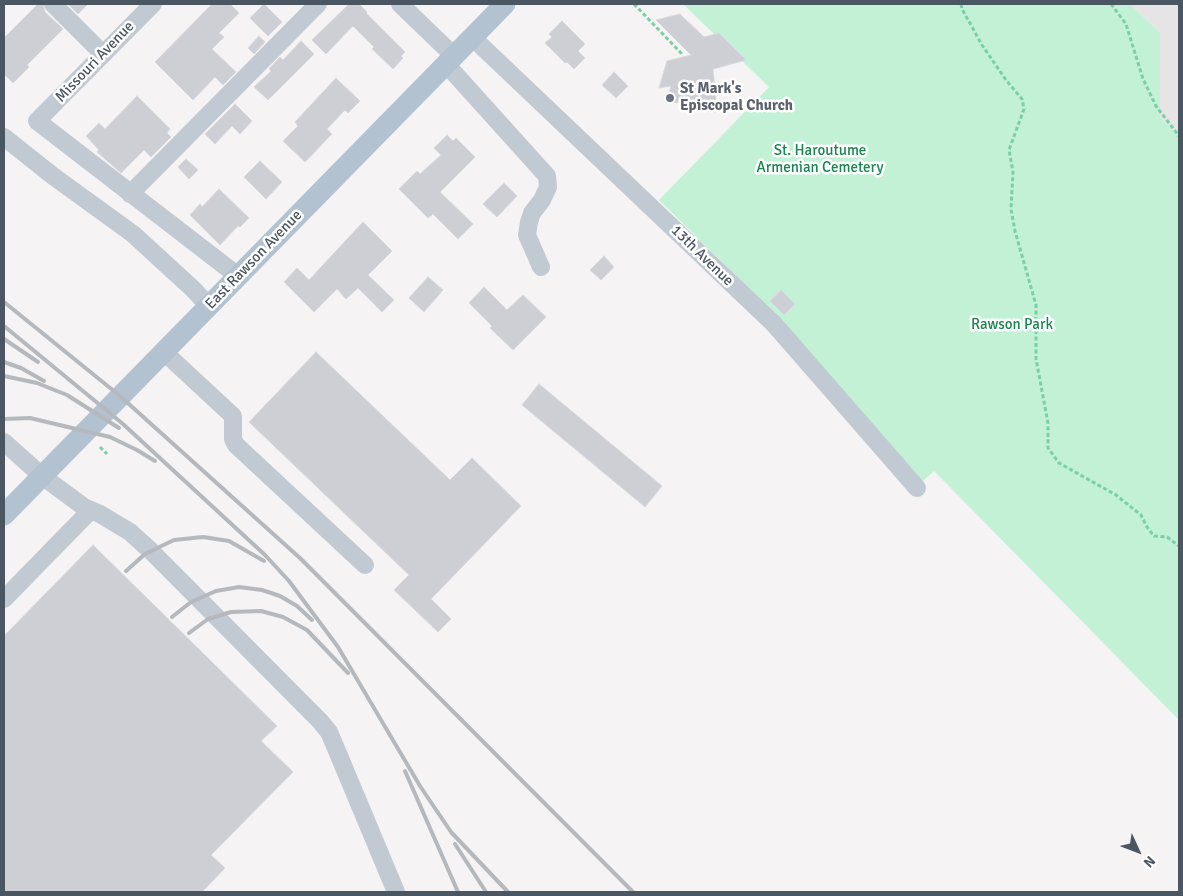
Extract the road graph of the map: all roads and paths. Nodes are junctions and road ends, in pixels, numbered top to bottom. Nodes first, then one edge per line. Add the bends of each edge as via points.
1 (53, 4) edge
2 (153, 4) edge
3 (318, 4) edge
4 (400, 4) edge
5 (505, 4) edge
6 (634, 4) edge
7 (961, 4) edge
8 (1111, 4) edge
9 (472, 37) junction
10 (104, 54) junction
11 (682, 54) dead end
12 (450, 60) junction
13 (1179, 136) edge
14 (4, 137) edge
15 (130, 194) junction
16 (541, 267) dead end
17 (238, 276) junction
18 (209, 306) junction
19 (164, 352) junction
20 (4, 442) edge
21 (100, 447) dead end
22 (107, 454) dead end
23 (42, 476) junction
24 (916, 488) dead end
25 (91, 510) junction
26 (4, 515) edge
27 (1179, 546) edge
28 (365, 565) dead end
29 (4, 599) edge
30 (396, 892) edge

1 - 10 street
2 - 10 street, Missouri Avenue
3 - 15 street
4 - 12 street
5 - 9 main road, East Rawson Avenue
6 - 11 path
7 - 27 path via 982,45 1022,99 1024,109 1009,150 1013,172 1011,209 1036,305 1036,360 1048,423 1048,448 1059,463 1116,496 1141,515 1154,536 1167,537
8 - 13 path via 1126,24 1143,79 1156,106
9 - 12 main road, East Rawson Avenue
9 - 24 street, 13th Avenue via 774,324
10 - 15 street, Missouri Avenue via 38,121
12 - 16 street via 547,176 548,187 532,213 528,235
12 - 17 main road, East Rawson Avenue
14 - 18 street via 133,234
15 - 17 street
17 - 18 main road, East Rawson Avenue
18 - 19 main road, East Rawson Avenue
19 - 23 main road, East Rawson Avenue
19 - 28 street via 232,416 236,444
20 - 23 street
21 - 22 path
23 - 25 street
23 - 26 main road, East Rawson Avenue
25 - 29 street
25 - 30 street via 130,532 151,551 329,732

